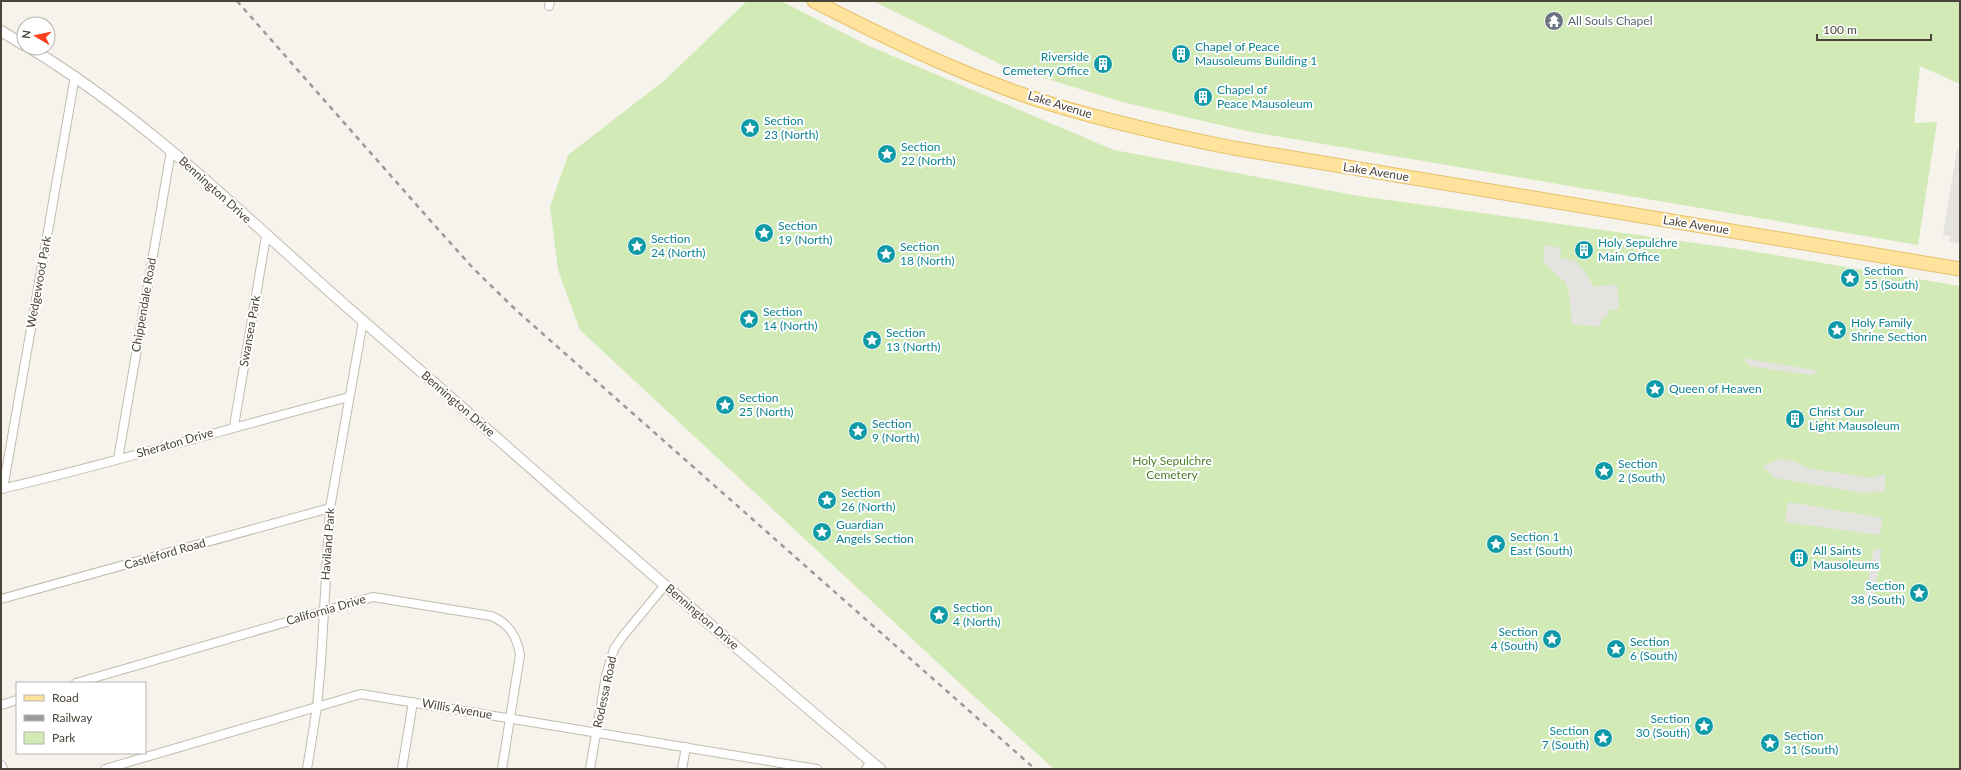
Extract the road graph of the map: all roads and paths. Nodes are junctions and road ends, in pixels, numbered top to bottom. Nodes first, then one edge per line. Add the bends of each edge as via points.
1 (814, 1) edge
2 (1, 31) edge
3 (16, 40) edge
4 (43, 56) edge
5 (75, 76) junction
6 (170, 151) junction
7 (266, 236) junction
8 (1960, 269) edge
9 (363, 321) junction
10 (349, 397) junction
11 (234, 426) junction
12 (118, 459) junction
13 (2, 489) edge
14 (330, 508) junction
15 (665, 585) junction
16 (1, 599) edge
17 (324, 611) junction
18 (79, 682) edge
19 (16, 700) edge
20 (413, 702) junction
21 (1, 705) edge
22 (317, 707) junction
23 (511, 718) junction
24 (596, 732) junction
25 (686, 747) junction
26 (1, 766) edge
27 (775, 766) edge
28 (869, 766) edge
29 (2, 769) edge
30 (105, 769) edge
31 (307, 769) edge
32 (402, 769) edge
33 (502, 769) edge
34 (590, 769) edge
35 (682, 769) edge
36 (817, 769) edge
37 (880, 769) edge

1 - 8 main road, Lake Avenue via 884,37 968,74 1049,103 1163,134 1233,148
2 - 3 street
4 - 5 street, Bennington Drive
5 - 6 street, Bennington Drive
5 - 13 street, Wedgewood Park
6 - 7 street, Bennington Drive
6 - 12 street, Chippendale Road
7 - 9 street, Bennington Drive
7 - 11 street, Swansea Park
9 - 10 street, Haviland Park
9 - 15 street, Bennington Drive
10 - 11 street, Sheraton Drive
10 - 14 street, Haviland Park
11 - 12 street, Sheraton Drive
12 - 13 street, Sheraton Drive
14 - 16 street, Castleford Road
14 - 17 street, Haviland Park
15 - 24 street, Rodessa Road via 614,649 606,676
15 - 28 street, Bennington Drive
17 - 18 street, California Drive
17 - 22 street, Haviland Park
17 - 23 street, California Drive via 373,597 491,616 499,620 516,638 520,655
19 - 21 street
20 - 22 street, Willis Avenue via 361,694
20 - 23 street, Willis Avenue
20 - 32 street
22 - 30 street, Willis Avenue
22 - 31 street, Haviland Park
23 - 24 street, Willis Avenue
23 - 33 street, California Drive
24 - 25 street, Willis Avenue
24 - 34 street, Rodessa Road
25 - 27 street, Willis Avenue
25 - 35 street
26 - 29 street
27 - 36 street, Willis Avenue
28 - 37 street, Bennington Drive

